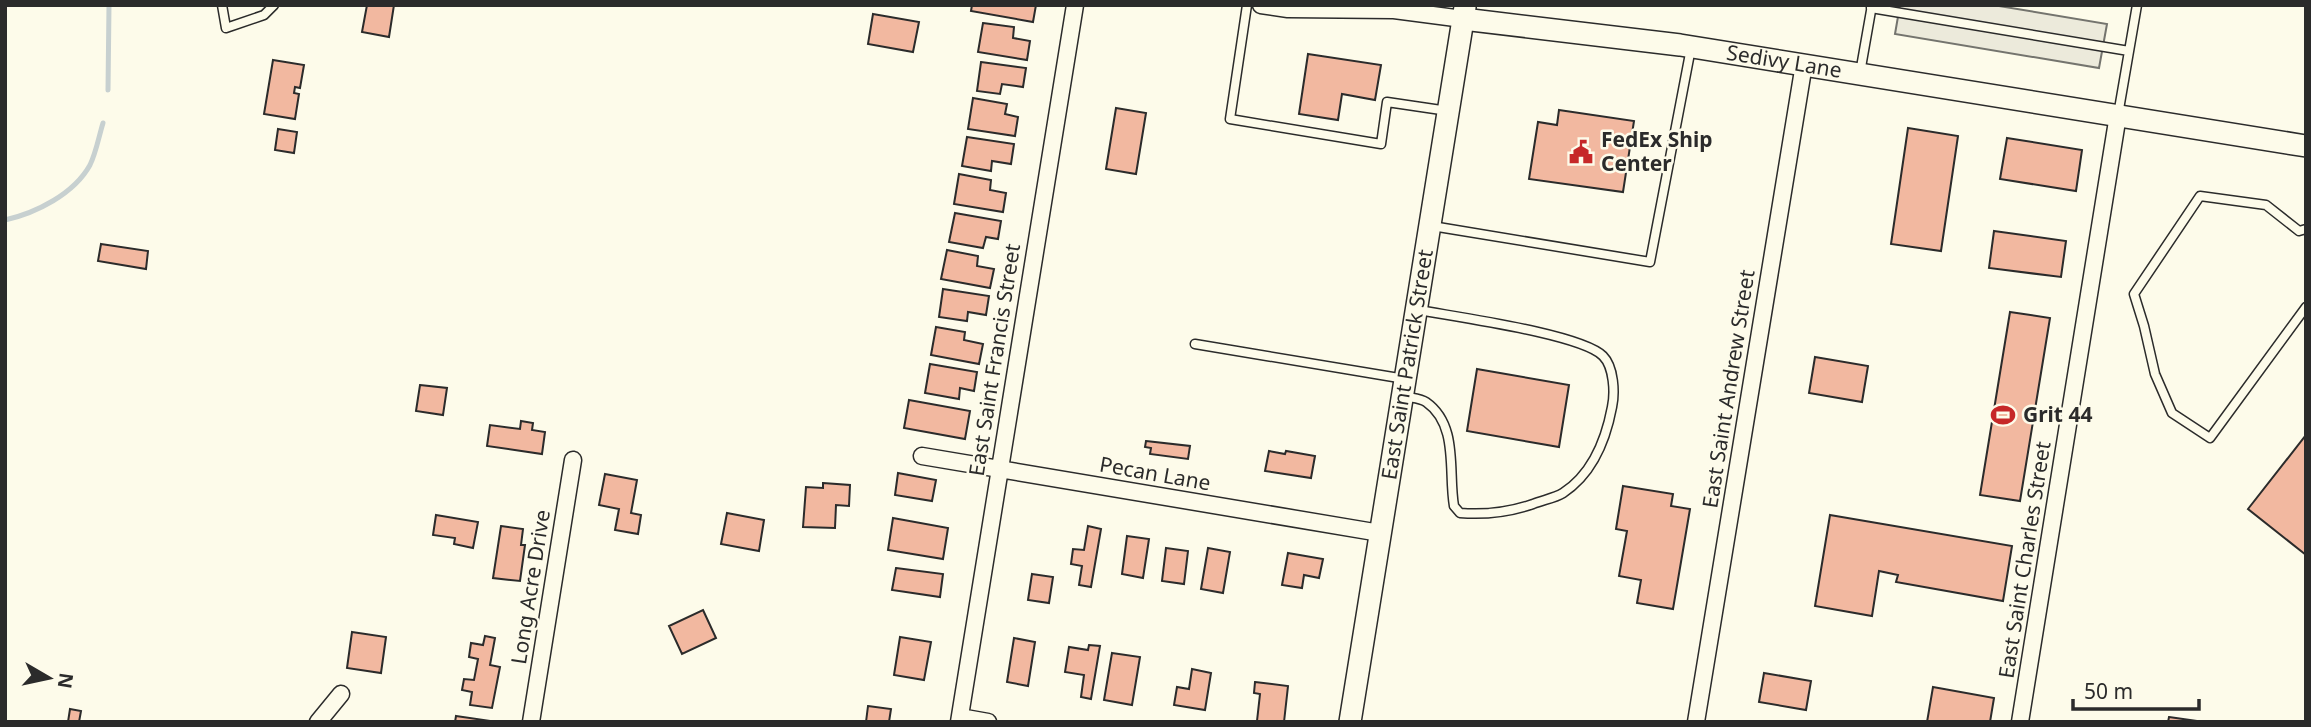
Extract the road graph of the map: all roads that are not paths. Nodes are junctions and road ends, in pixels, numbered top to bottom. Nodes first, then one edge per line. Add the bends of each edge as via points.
1 (222, 5) edge
2 (274, 5) edge
3 (1075, 5) edge
4 (1247, 5) edge
5 (1261, 5) edge
6 (2137, 5) edge
7 (1871, 7) edge
8 (1464, 12) edge
9 (1692, 46) junction
10 (2129, 51) junction
11 (1804, 64) junction
12 (1860, 73) junction
13 (1448, 111) junction
14 (2118, 115) junction
15 (2306, 146) edge
16 (1430, 226) junction
17 (2306, 229) edge
18 (2306, 307) edge
19 (1416, 309) junction
20 (1195, 344) dead end
21 (1404, 387) junction
22 (922, 456) dead end
23 (573, 460) dead end
24 (999, 469) junction
25 (1380, 533) junction
26 (341, 694) dead end
27 (960, 719) edge
28 (318, 722) edge
29 (531, 722) edge
30 (988, 722) edge
31 (1350, 722) edge
32 (1696, 722) edge
33 (2020, 722) edge

1 - 2 lane via 226,28 264,15
3 - 24 street, East Saint Francis Street
4 - 13 lane via 1230,119 1381,144 1387,102
5 - 8 street, Sedivy Lane
6 - 10 lane
7 - 10 lane
7 - 12 lane
8 - 9 street, Sedivy Lane
8 - 13 street, East Saint Patrick Street
9 - 11 street, Sedivy Lane
9 - 16 lane via 1650,262
10 - 14 lane
11 - 12 street, Sedivy Lane
11 - 32 street, East Saint Andrew Street
12 - 14 street, Sedivy Lane
13 - 16 street, East Saint Patrick Street
14 - 15 street, Sedivy Lane
14 - 33 street, East Saint Charles Street
16 - 19 street, East Saint Patrick Street
17 - 18 lane via 2298,231 2266,205 2200,196 2134,294 2155,374 2172,413 2210,438
19 - 21 street, East Saint Patrick Street
19 - 21 lane via 1592,348 1605,358 1614,401 1597,455 1579,480 1561,494 1520,509 1471,514 1460,513 1454,506 1449,435 1442,421 1425,401
20 - 21 lane
21 - 25 street, East Saint Patrick Street
22 - 24 street, Pecan Lane
23 - 29 street, Long Acre Drive
24 - 25 street, Pecan Lane
24 - 27 street, East Saint Francis Street
25 - 31 street, East Saint Patrick Street
26 - 28 street
27 - 30 street

